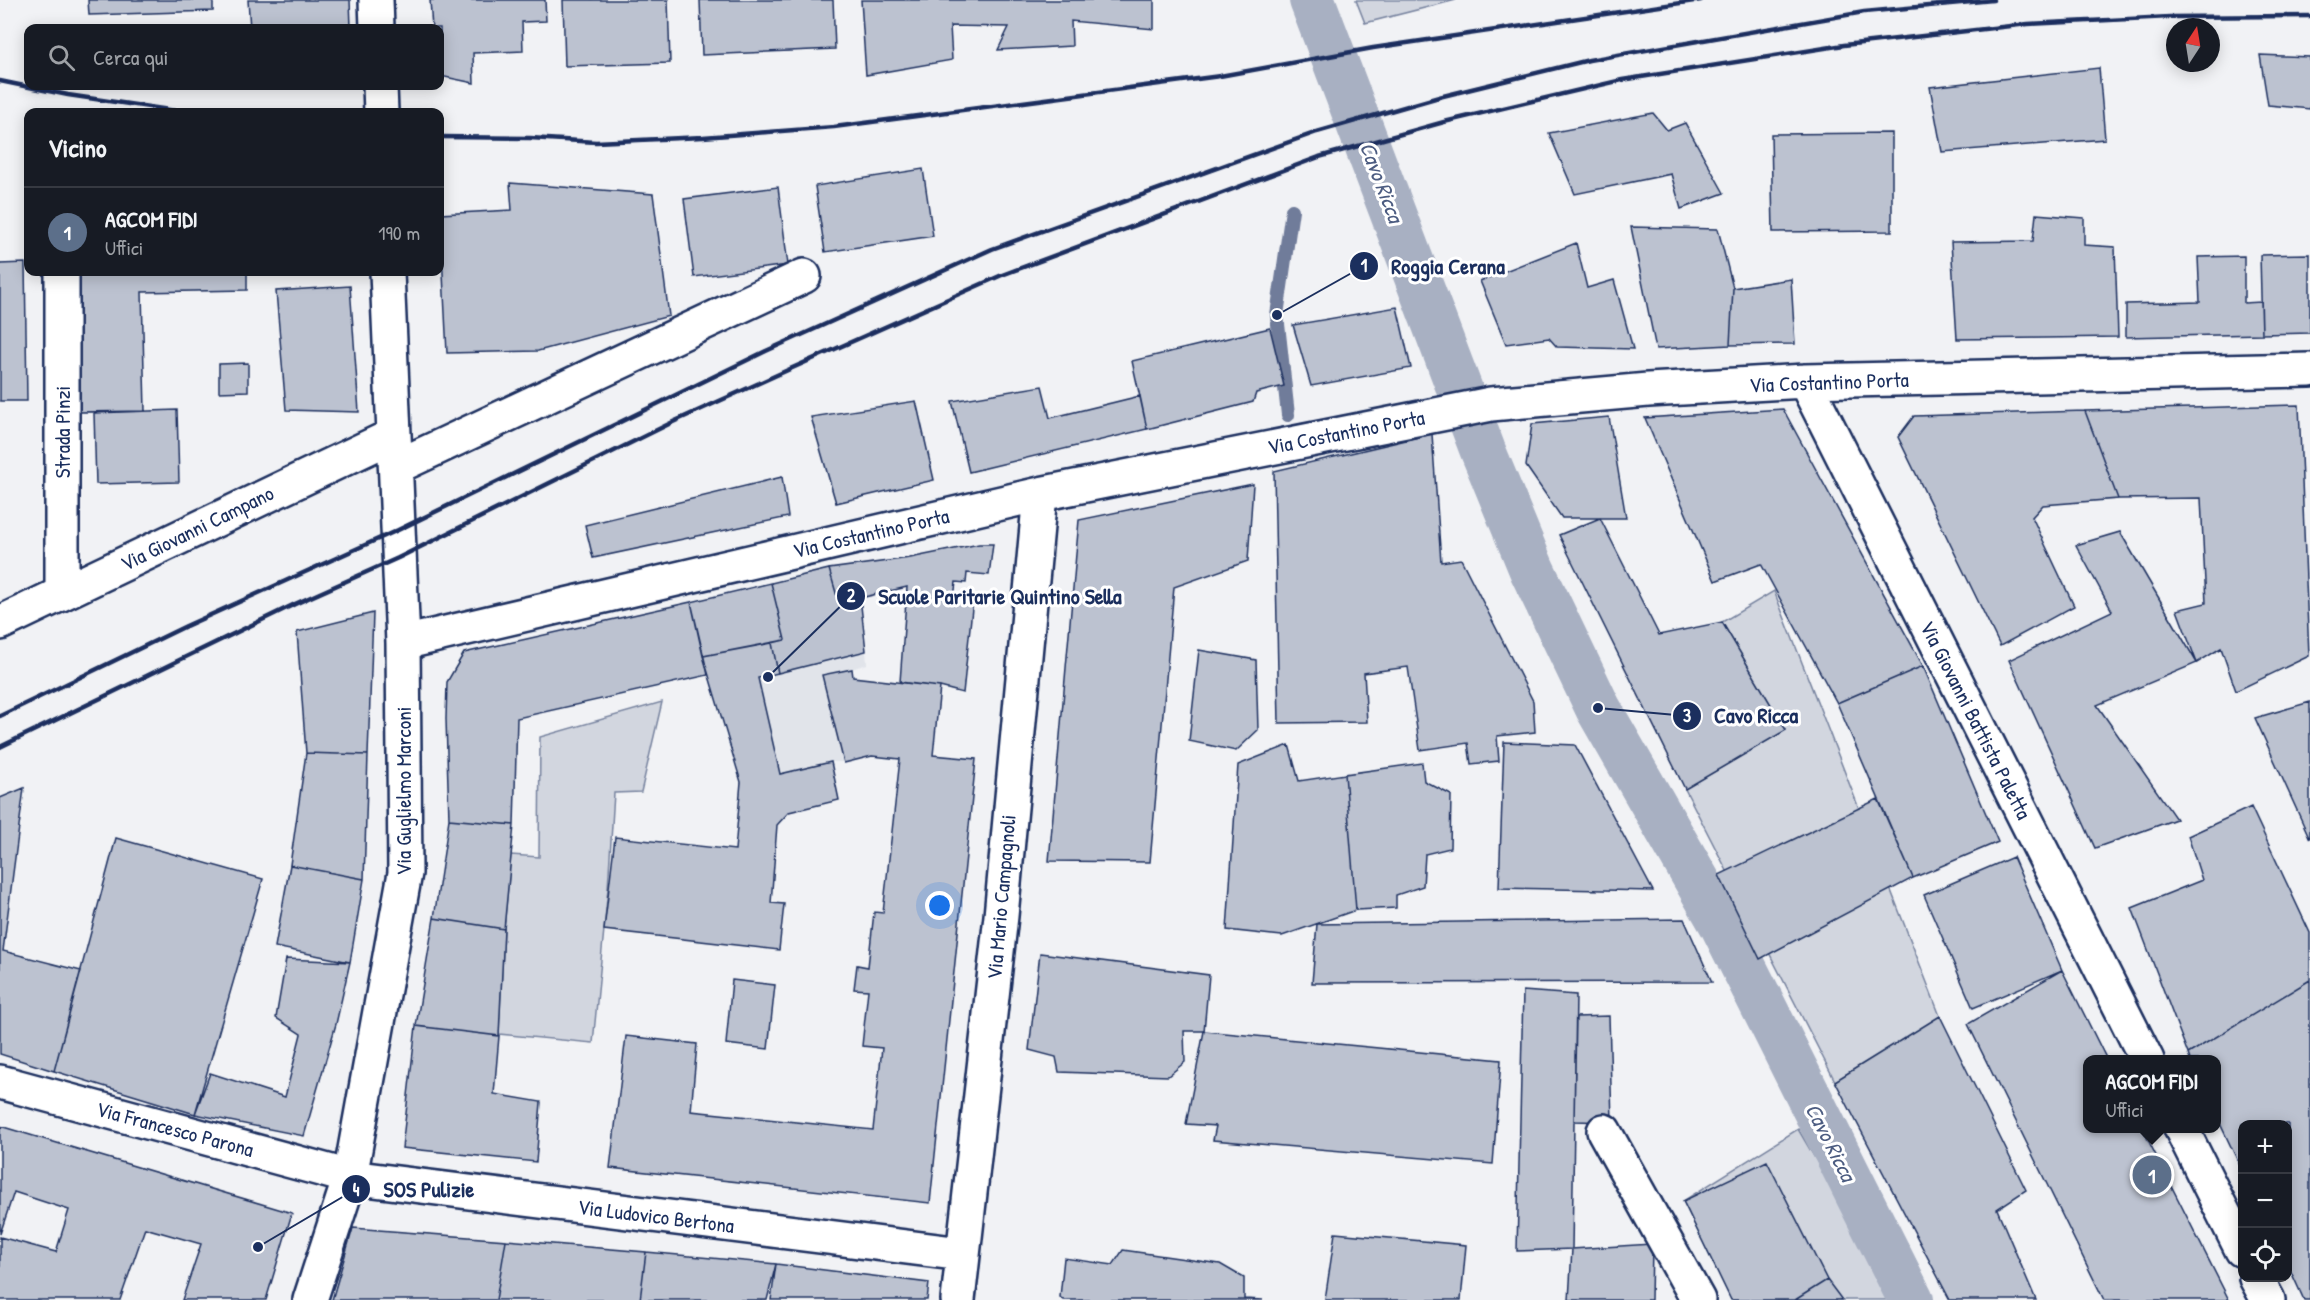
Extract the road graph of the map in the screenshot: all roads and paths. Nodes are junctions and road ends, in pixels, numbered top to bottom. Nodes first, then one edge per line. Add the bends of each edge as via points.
1 (376, 0) edge
2 (377, 24) edge
3 (380, 90) edge
4 (381, 108) edge
5 (62, 276) edge
6 (387, 276) edge
7 (804, 276) dead end
8 (2310, 370) edge
9 (1805, 381) junction
10 (395, 451) junction
11 (1040, 494) junction
12 (62, 593) junction
13 (0, 623) edge
14 (403, 643) junction
15 (2145, 1055) edge
16 (0, 1082) edge
17 (1604, 1131) dead end
18 (2184, 1133) edge
19 (350, 1177) junction
20 (2238, 1242) edge
21 (962, 1254) junction
22 (2258, 1282) edge
23 (310, 1300) edge
24 (958, 1300) edge
25 (1698, 1300) edge
26 (2268, 1300) edge

1 - 2 street
3 - 4 street
5 - 12 street, Strada Pinzi
6 - 10 street, Via Guglielmo Marconi
7 - 10 street, Via Giovanni Campano
8 - 9 street, Via Costantino Porta
9 - 11 street, Via Costantino Porta via 1491,404
9 - 15 street, Via Giovanni Battista Paletta
10 - 12 street, Via Giovanni Campano
10 - 14 street, Via Guglielmo Marconi
11 - 14 street, Via Costantino Porta
11 - 21 street, Via Mario Campagnoli via 1001,916
12 - 13 street, Via Giovanni Campano
14 - 19 street, Via Guglielmo Marconi via 405,873
16 - 19 street, Via Francesco Parona
17 - 25 street
18 - 20 street
19 - 21 street, Via Ludovico Bertona
19 - 23 street, Via Guglielmo Marconi
21 - 24 street, Via Mario Campagnoli
22 - 26 street

